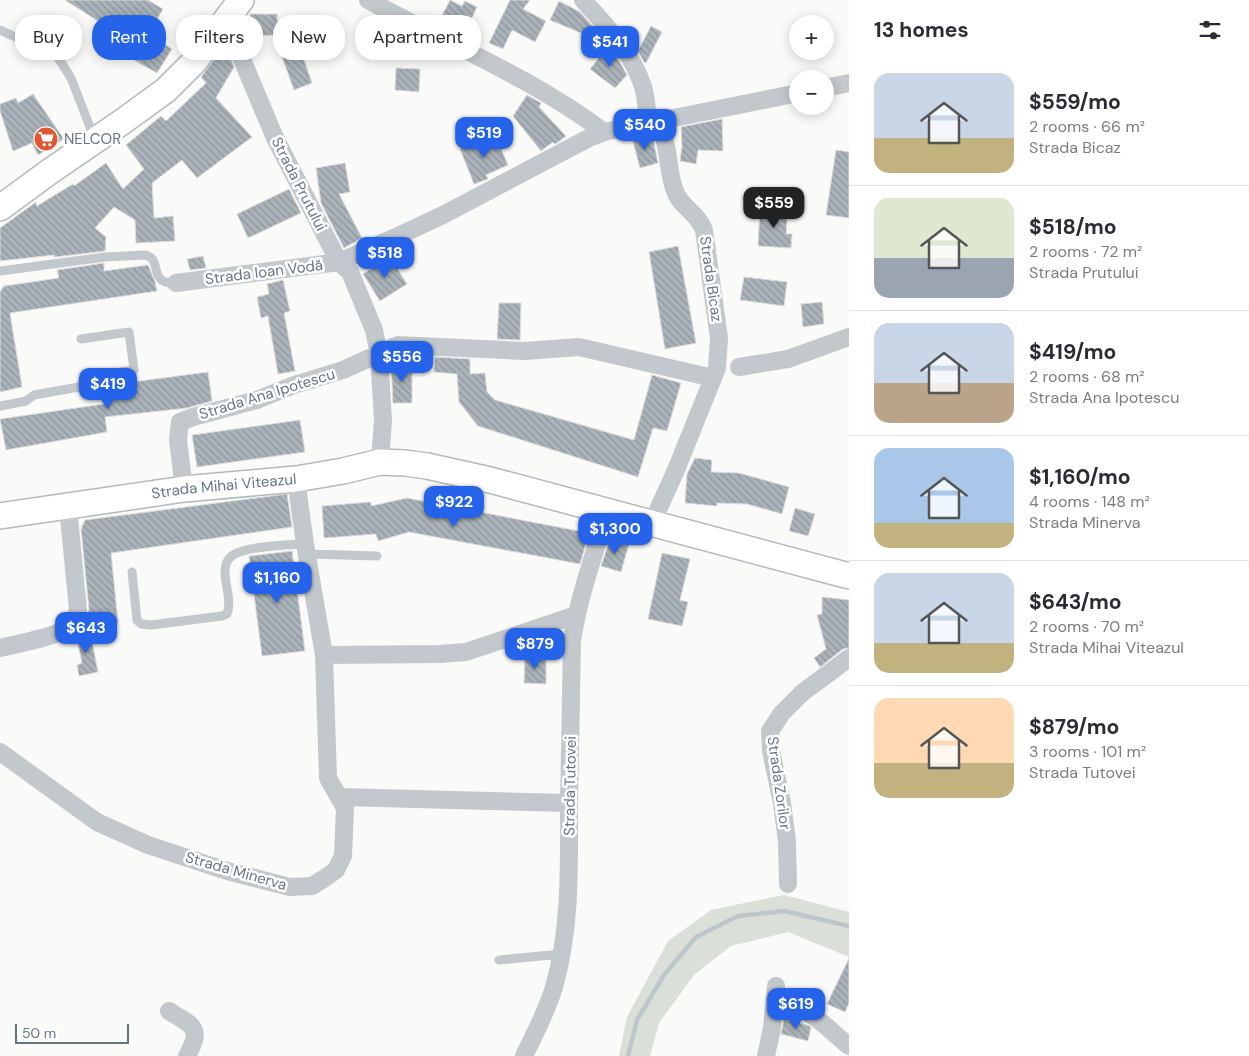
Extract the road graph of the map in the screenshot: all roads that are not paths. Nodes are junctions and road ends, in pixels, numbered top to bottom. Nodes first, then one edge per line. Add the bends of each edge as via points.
1 (241, 0) edge
2 (368, 0) edge
3 (583, 0) edge
4 (230, 15) edge
5 (0, 30) edge
6 (196, 60) edge
7 (242, 60) edge
8 (849, 83) edge
9 (834, 86) edge
10 (789, 95) edge
11 (650, 122) junction
12 (604, 132) junction
13 (96, 140) junction
14 (0, 208) edge
15 (339, 262) junction
16 (0, 272) edge
17 (176, 283) joint
18 (849, 337) edge
19 (81, 339) dead end
20 (378, 354) junction
21 (740, 367) dead end
22 (713, 378) junction
23 (0, 406) edge
24 (380, 462) junction
25 (296, 479) junction
26 (184, 489) junction
27 (68, 507) junction
28 (607, 512) junction
29 (0, 516) edge
30 (652, 524) junction
31 (306, 549) junction
32 (377, 556) dead end
33 (132, 572) dead end
34 (849, 576) edge
35 (576, 615) junction
36 (0, 648) edge
37 (324, 655) junction
38 (849, 658) edge
39 (0, 752) edge
40 (340, 797) junction
41 (569, 803) junction
42 (788, 884) dead end
43 (562, 954) junction
44 (499, 960) dead end
45 (169, 1011) dead end
46 (849, 1046) edge
47 (187, 1056) edge
48 (524, 1056) edge
49 (766, 1056) edge

1 - 4 main road
2 - 12 street via 504,70 569,107
3 - 11 street, Strada Bicaz via 628,55 642,84
5 - 13 lane via 57,56 71,78
6 - 13 main road via 166,90
7 - 15 street, Strada Prutului via 275,138
8 - 9 street
10 - 11 street, Strada Ioan Vodă
11 - 12 street, Strada Ioan Vodă
11 - 22 street, Strada Bicaz via 662,134 674,190 704,230 719,338
12 - 15 street, Strada Ioan Vodă via 434,219
13 - 14 main road
15 - 17 street, Strada Ioan Vodă
15 - 20 street, Strada Prutului via 350,272 374,330
16 - 17 lane via 105,257 144,255 154,259 160,280
18 - 21 street via 788,359
19 - 23 lane via 129,332 134,370 88,377 79,387 34,395 26,401
20 - 22 street, Strada Ana Ipotescu via 398,344 525,351 579,347
20 - 24 street, Strada Prutului via 383,420
20 - 26 street, Strada Ana Ipotescu via 343,370 257,400 180,422 178,440
22 - 30 street, Strada Bicaz
24 - 25 main road, Strada Mihai Viteazul
24 - 28 main road, Strada Mihai Viteazul via 427,466
25 - 26 main road, Strada Mihai Viteazul
25 - 31 street, Strada Minerva
26 - 27 main road, Strada Mihai Viteazul
27 - 29 main road, Strada Mihai Viteazul
27 - 36 street via 78,610 74,622 56,633
28 - 30 main road, Strada Mihai Viteazul
28 - 35 street, Strada Tutovei
30 - 34 main road, Strada Mihai Viteazul
31 - 32 lane
31 - 33 lane via 257,549 234,555 226,564 229,606 227,614 222,616 142,624 137,620
31 - 37 street, Strada Minerva
35 - 37 street via 466,652
35 - 41 street, Strada Tutovei via 572,640
37 - 40 street, Strada Minerva via 328,778
38 - 42 street, Strada Zorilor via 802,693 770,731 786,832
39 - 40 street, Strada Minerva via 97,822 117,832 227,871 290,888 312,886 336,870 343,856 345,808
40 - 41 street
41 - 43 street, Strada Tutovei via 567,920
43 - 44 lane
43 - 48 street, Strada Tutovei via 545,1014
45 - 47 street via 194,1030 195,1040
46 - 49 street via 809,1012 775,994

